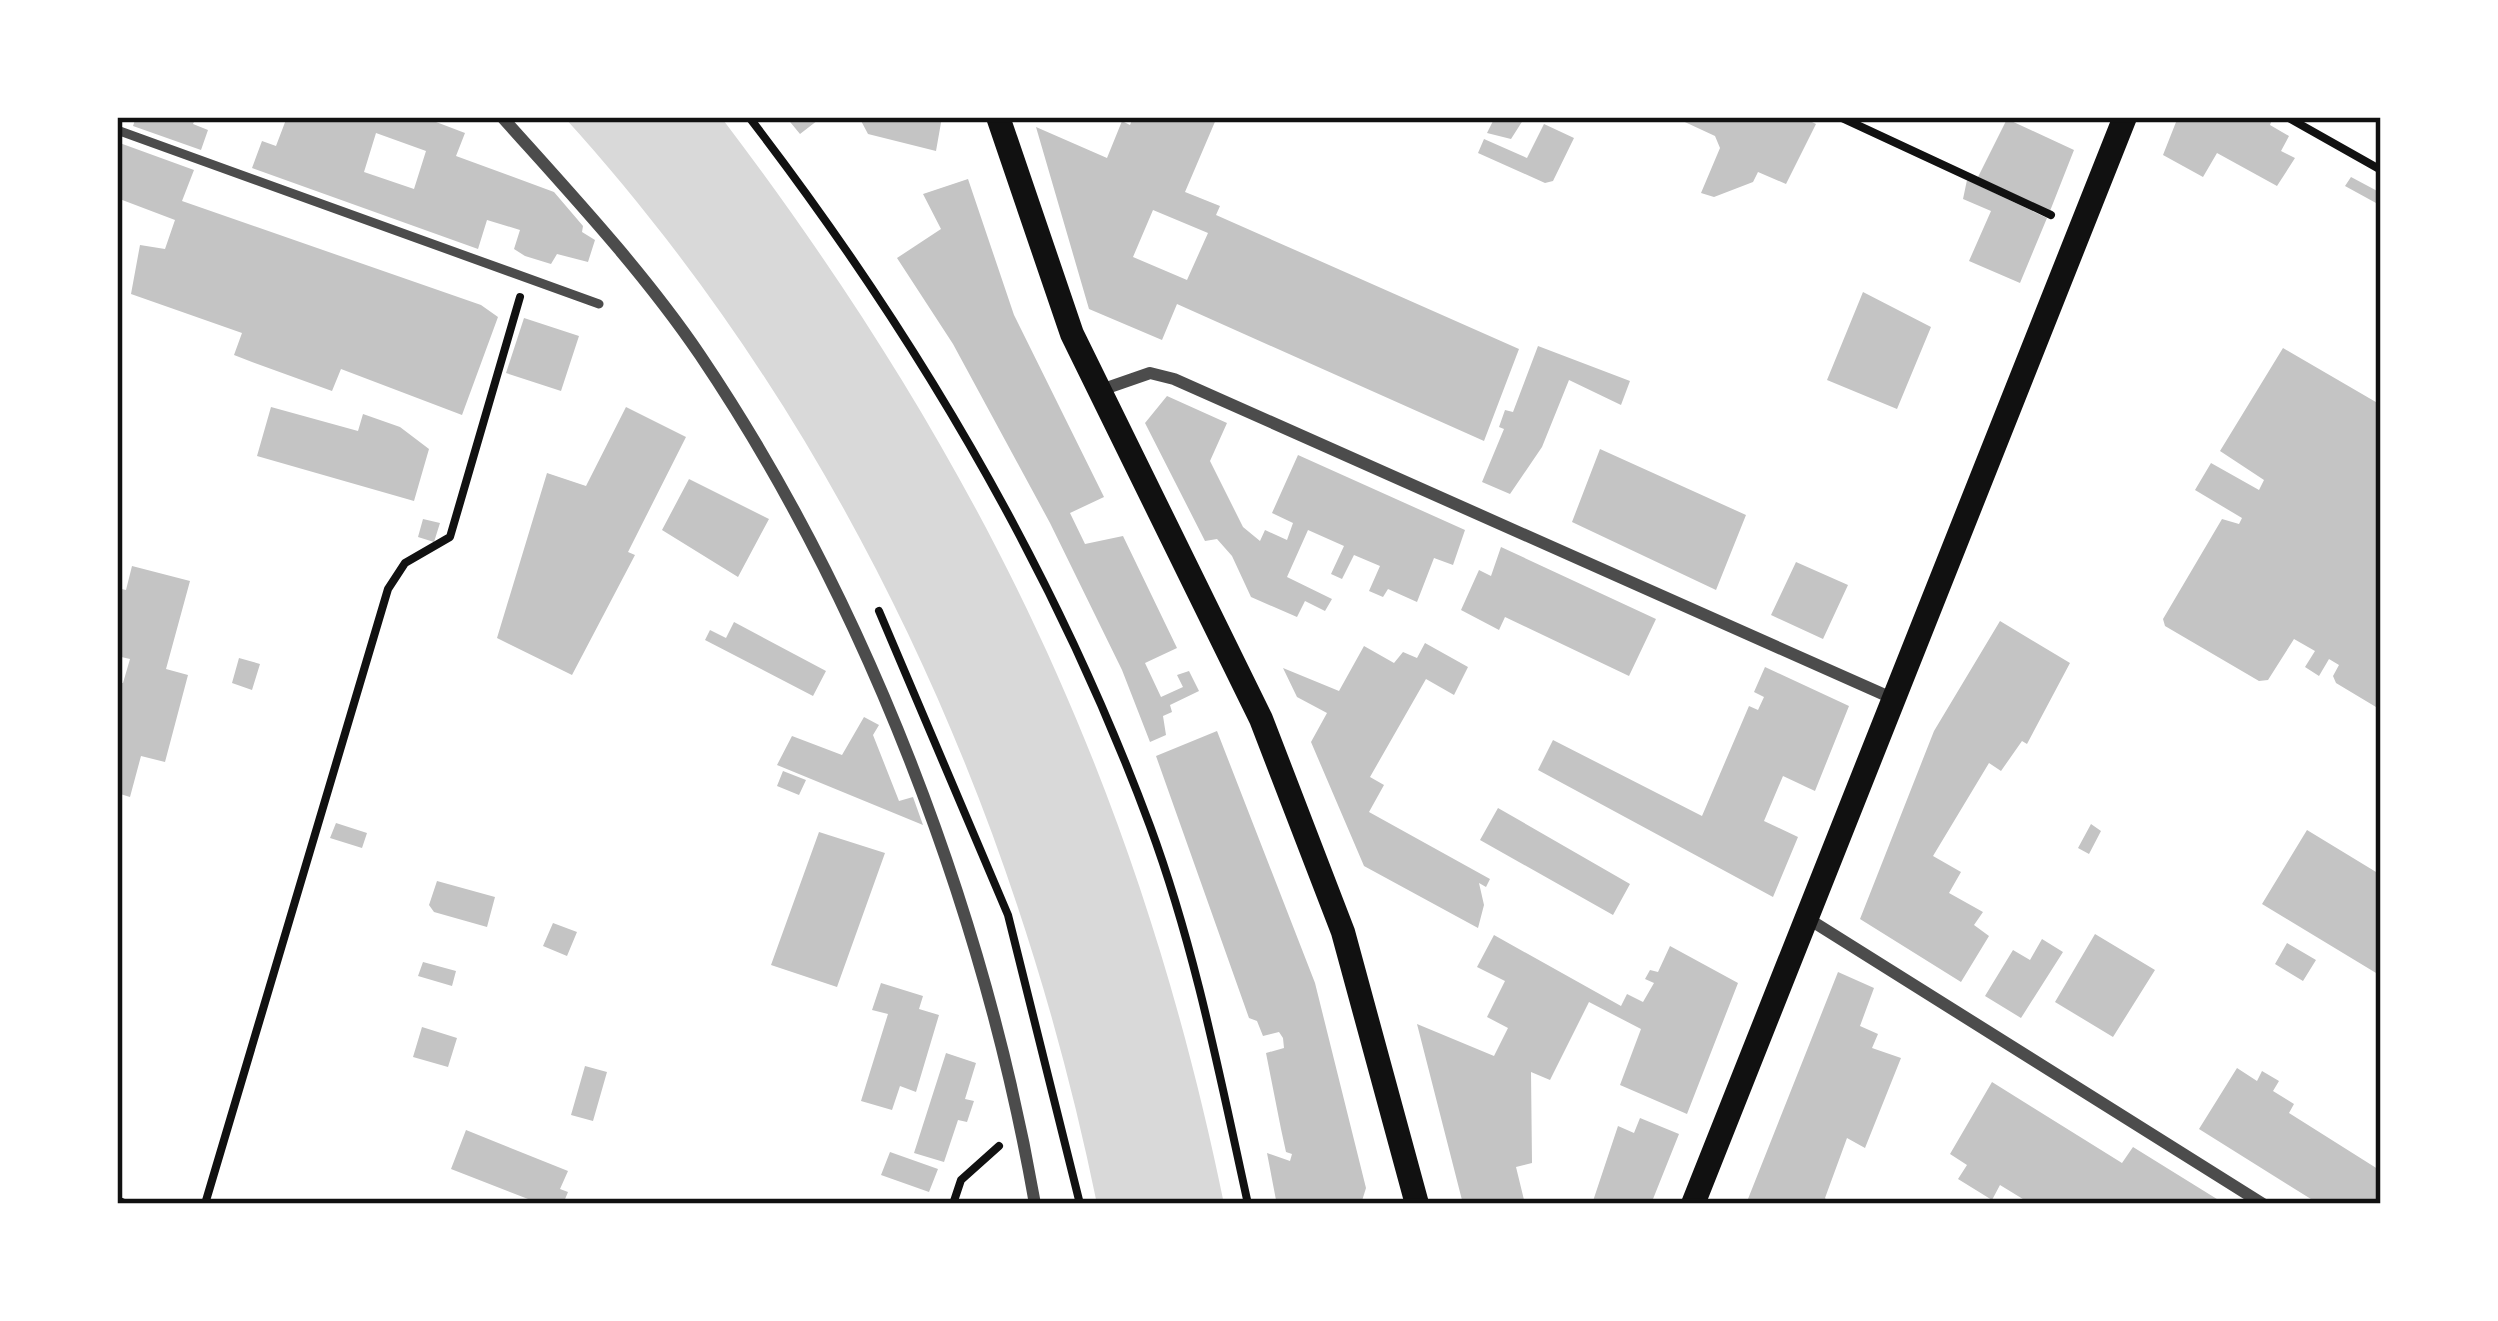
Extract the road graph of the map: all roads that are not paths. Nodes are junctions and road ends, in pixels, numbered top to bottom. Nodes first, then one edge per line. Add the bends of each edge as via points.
1 (502, 117) edge
2 (998, 117) edge
3 (2125, 117) edge
4 (117, 130) edge
5 (599, 304) dead end
6 (1101, 390) junction
7 (1895, 700) junction
8 (1807, 918) junction
9 (1035, 1204) edge
10 (1417, 1204) edge
11 (1693, 1204) edge
12 (2263, 1204) edge

1 - 9 street via 696,350 758,449 887,694 960,904
2 - 6 main road via 1072,334
3 - 7 main road
4 - 5 lane
6 - 7 street via 1150,373 1174,379
6 - 10 main road via 1261,719 1343,932
7 - 8 main road
8 - 11 main road
8 - 12 street

